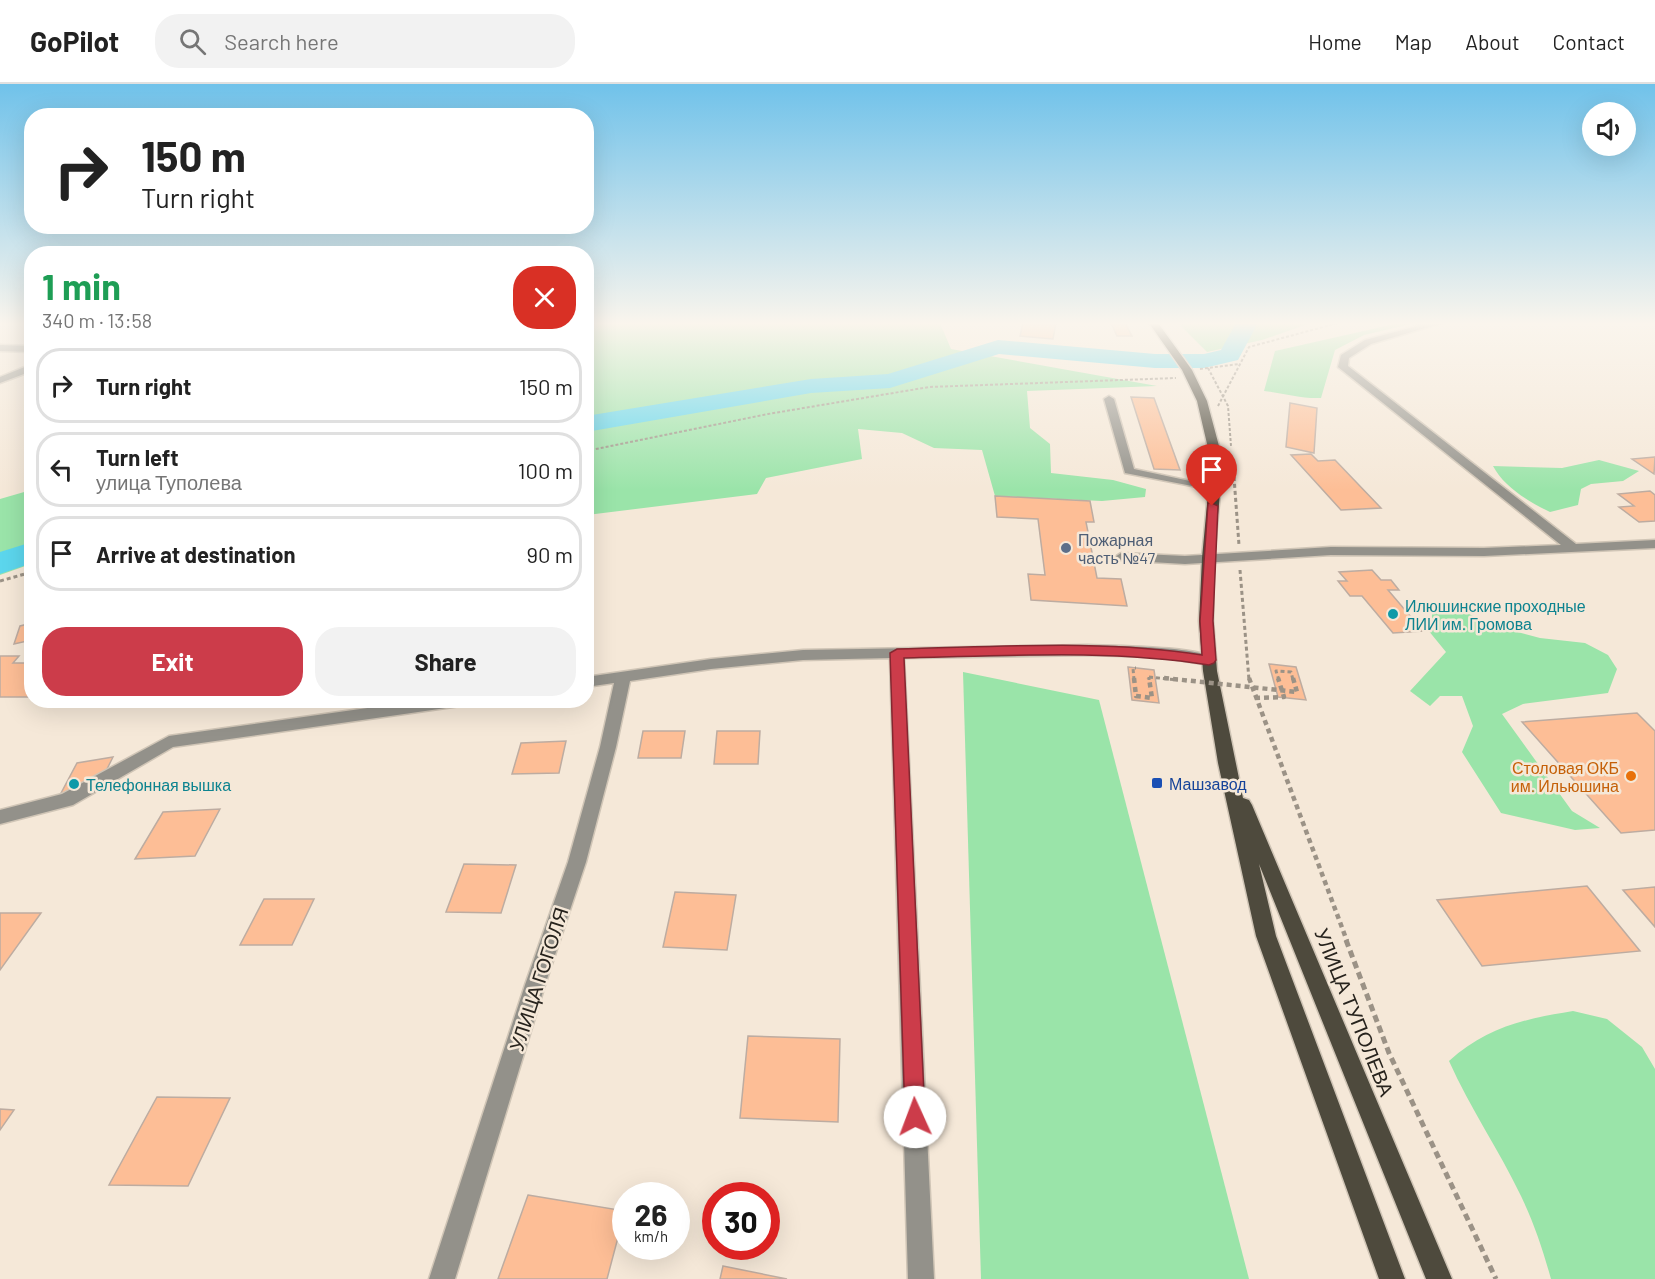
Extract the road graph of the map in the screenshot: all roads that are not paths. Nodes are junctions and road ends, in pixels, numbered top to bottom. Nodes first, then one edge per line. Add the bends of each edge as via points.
1 (1191, 379) edge
2 (1358, 379) edge
3 (1108, 399) dead end
4 (1214, 489) junction
5 (1655, 544) edge
6 (1573, 548) junction
7 (1121, 557) dead end
8 (1208, 558) junction
9 (897, 653) junction
10 (1209, 660) junction
11 (623, 677) junction
12 (594, 681) edge
13 (410, 708) edge
14 (1226, 763) junction
15 (0, 817) edge
16 (442, 1279) edge
17 (921, 1279) edge
18 (1392, 1279) edge
19 (1439, 1279) edge

1 - 4 main road, УЛИЦА ТУПОЛЕВА via 1209,422 1217,460
2 - 6 street
3 - 4 street via 1129,471
4 - 8 main road, УЛИЦА ТУПОЛЕВА
5 - 6 street
6 - 8 street via 1484,552 1353,550
7 - 8 street
8 - 10 main road, УЛИЦА ТУПОЛЕВА
9 - 10 street via 1159,652
9 - 11 street via 711,664
9 - 17 street
10 - 14 main road, УЛИЦА ТУПОЛЕВА
11 - 12 street
11 - 16 street, УЛИЦА ГОГОЛЯ via 577,862
13 - 15 street via 170,742 67,800
14 - 18 main road, УЛИЦА ТУПОЛЕВА via 1266,936
14 - 19 main road, УЛИЦА ТУПОЛЕВА

